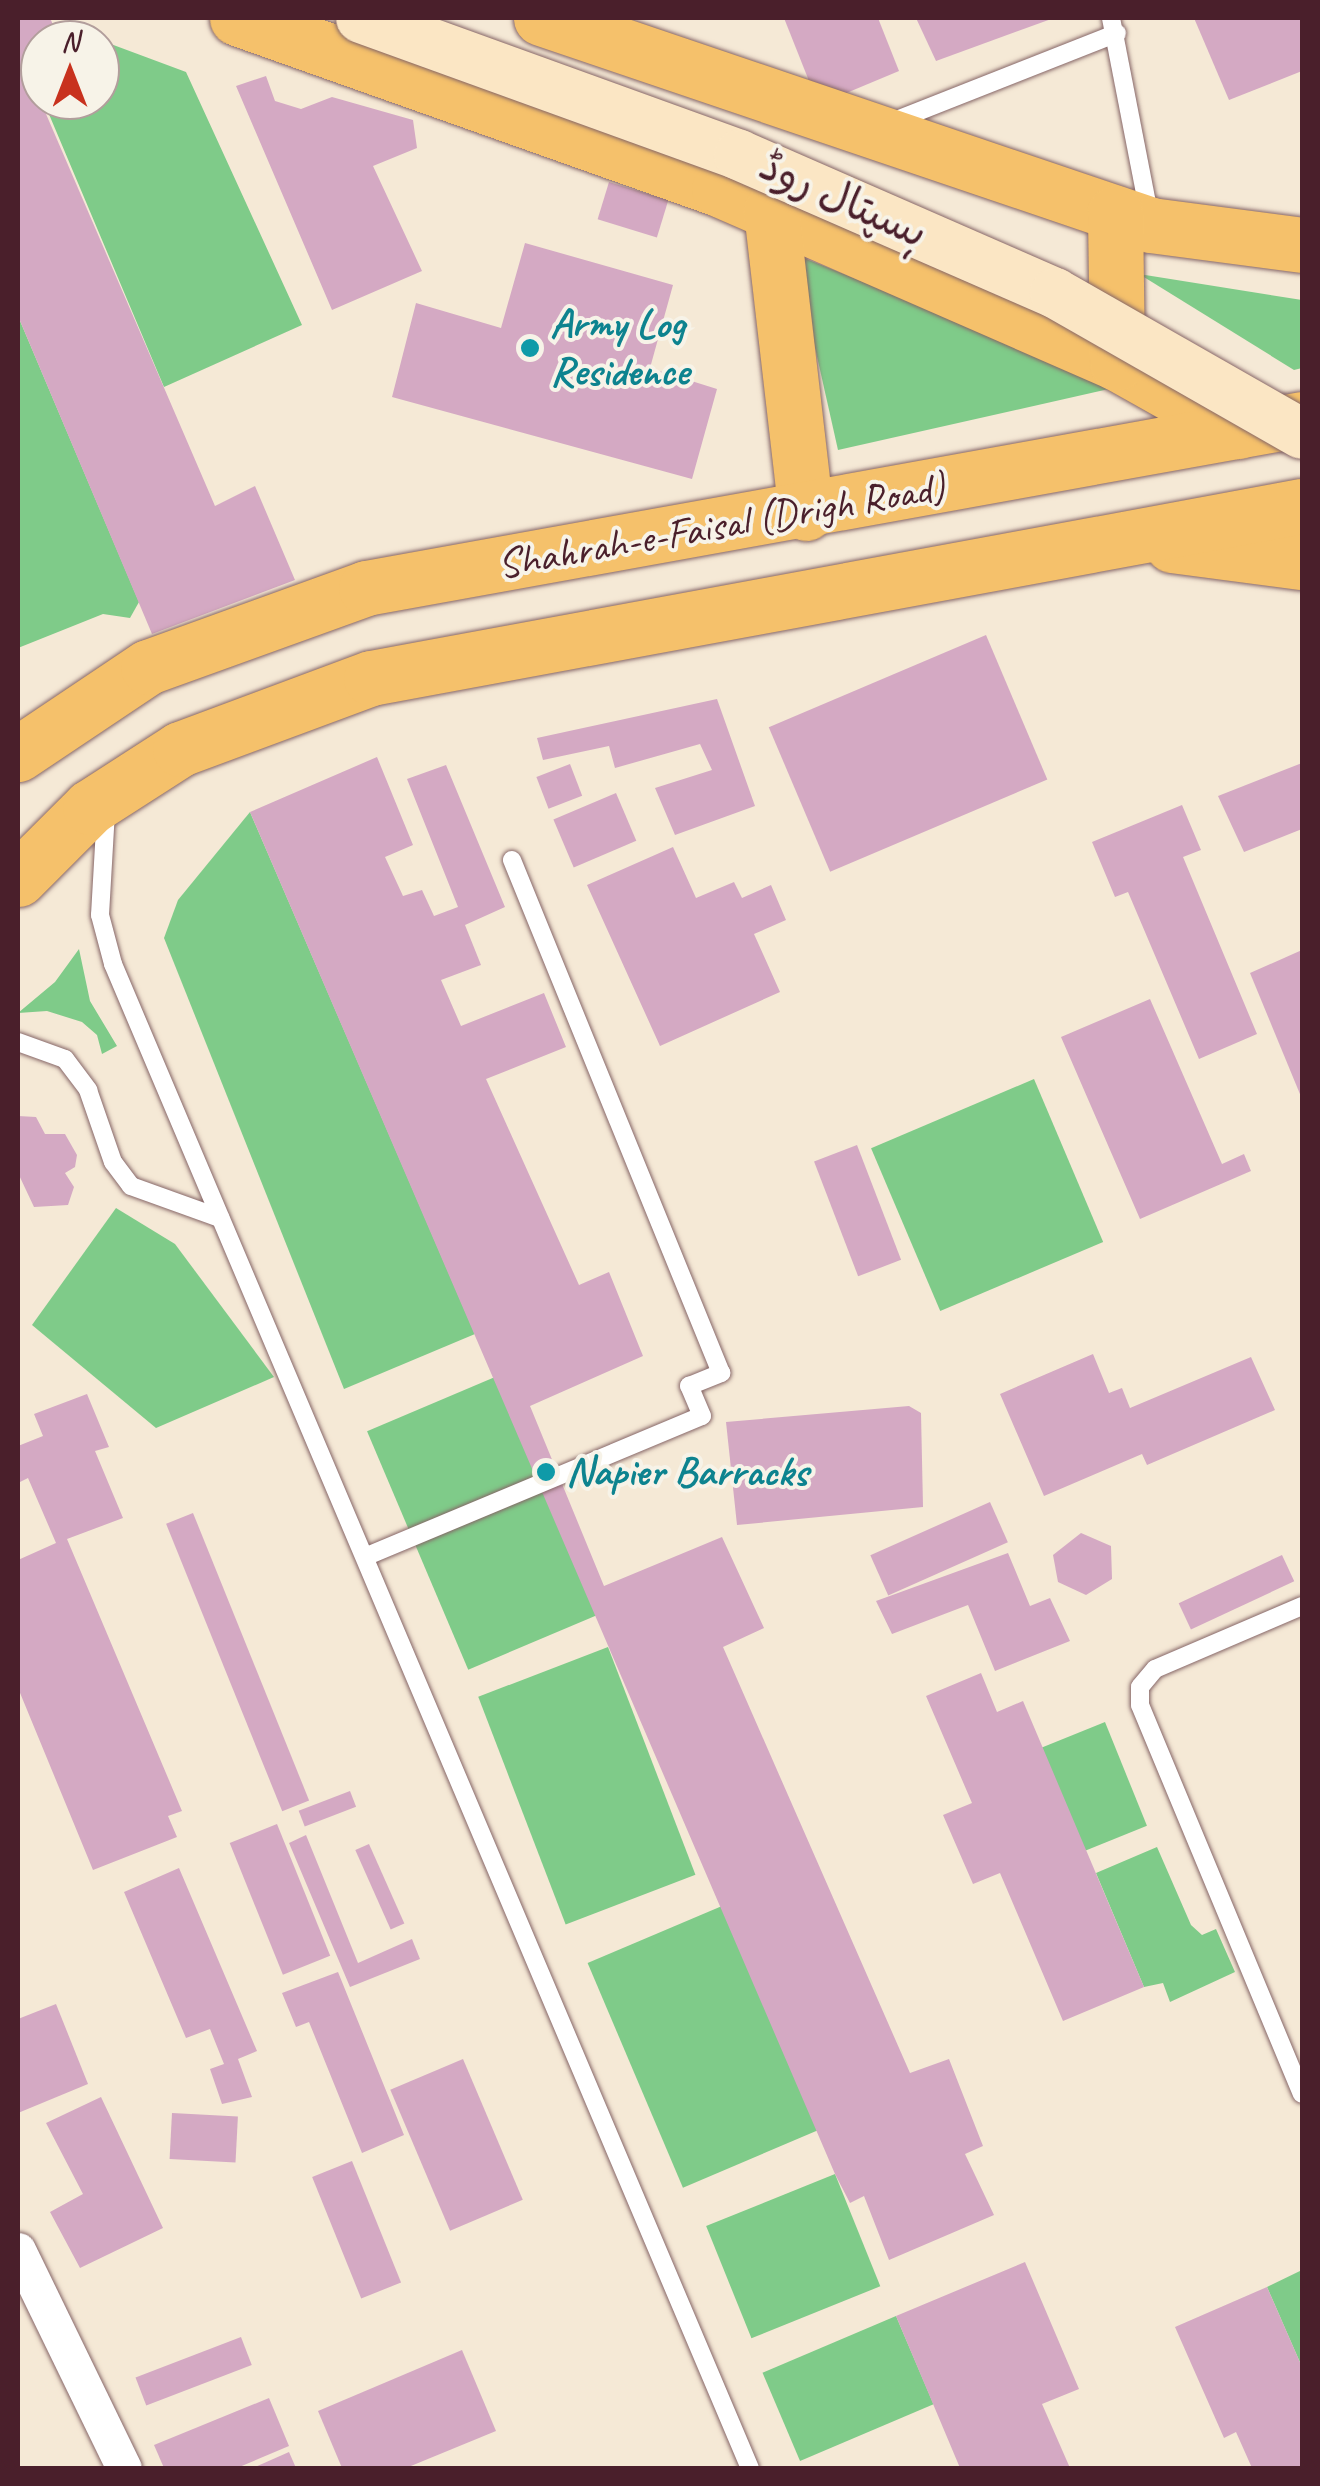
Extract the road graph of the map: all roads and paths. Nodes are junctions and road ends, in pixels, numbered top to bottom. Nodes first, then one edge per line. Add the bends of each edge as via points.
1 (237, 18) edge
2 (361, 18) edge
3 (451, 18) edge
4 (541, 18) edge
5 (1114, 25) edge
6 (865, 132) junction
7 (771, 211) junction
8 (1133, 219) junction
9 (1302, 245) edge
10 (1117, 363) junction
11 (1302, 402) edge
12 (1302, 419) edge
13 (1238, 431) junction
14 (1302, 434) edge
15 (1302, 506) edge
16 (806, 513) junction
17 (1110, 537) junction
18 (1302, 562) edge
19 (18, 754) edge
20 (109, 794) junction
21 (512, 860) dead end
22 (18, 879) edge
23 (18, 1042) edge
24 (220, 1218) junction
25 (367, 1556) junction
26 (1302, 1606) edge
27 (1302, 2094) edge
28 (18, 2250) edge
29 (124, 2468) edge
30 (750, 2468) edge

1 - 7 highway
2 - 14 main road, ہسپتال روڈ, bridge via 739,155 1055,293
3 - 11 main road, ہسپتال روڈ via 542,48 1097,281
4 - 6 highway
5 - 6 lane
5 - 8 lane
6 - 8 highway
7 - 10 highway
7 - 16 highway
8 - 9 highway
8 - 10 highway
10 - 13 highway
12 - 13 highway, Shahrah-e-Faisal (Drigh Road)
13 - 16 highway, Shahrah-e-Faisal (Drigh Road)
15 - 17 highway, Shahrah-e-Faisal (Drigh Road)
16 - 19 highway, Shahrah-e-Faisal (Drigh Road) via 366,588 148,667
17 - 18 highway
17 - 20 highway, Shahrah-e-Faisal (Drigh Road) via 371,678 180,749
20 - 22 highway, Shahrah-e-Faisal (Drigh Road)
20 - 24 lane via 100,915 113,964
21 - 25 lane via 721,1373 689,1386 702,1416
23 - 24 lane via 64,1059 88,1090 113,1162 131,1186
24 - 25 lane
25 - 30 lane
26 - 27 lane via 1156,1669 1140,1688 1140,1705
28 - 29 street

